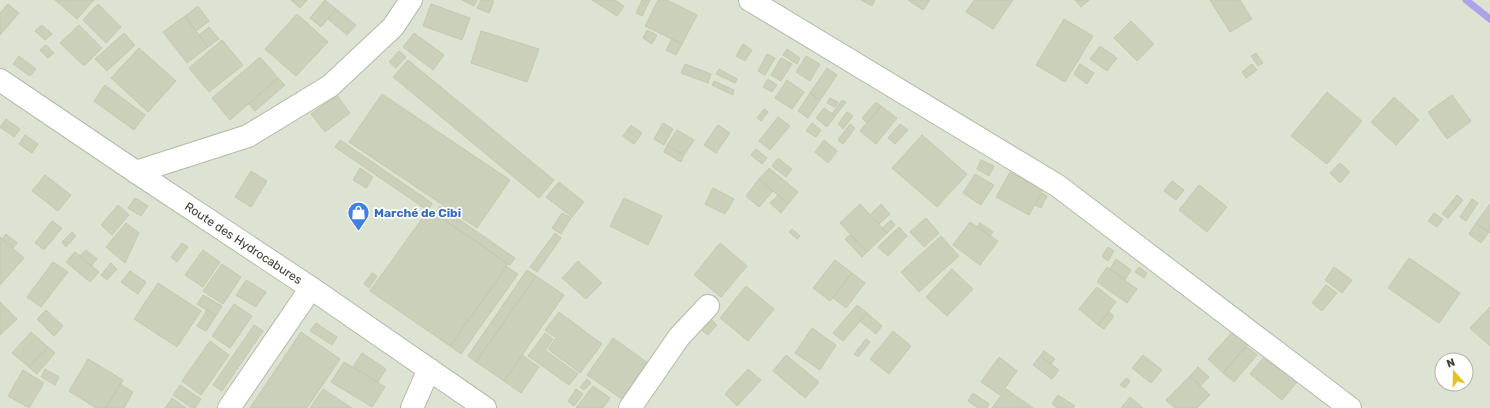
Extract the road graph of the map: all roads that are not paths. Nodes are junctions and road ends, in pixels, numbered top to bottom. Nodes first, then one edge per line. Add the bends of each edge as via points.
1 (411, 0) edge
2 (750, 0) edge
3 (0, 80) edge
4 (136, 172) junction
5 (311, 288) junction
6 (708, 306) dead end
7 (429, 369) junction
8 (229, 408) edge
9 (412, 408) edge
10 (485, 408) edge
11 (630, 408) edge
12 (1350, 408) edge

1 - 4 street via 393,27 330,86 248,136
2 - 12 street via 1058,186
3 - 4 street, Route des Hydrocabures
4 - 5 street, Route des Hydrocabures
5 - 7 street, Route des Hydrocabures
5 - 8 street
6 - 11 street via 679,337
7 - 9 street
7 - 10 street, Route des Hydrocabures

